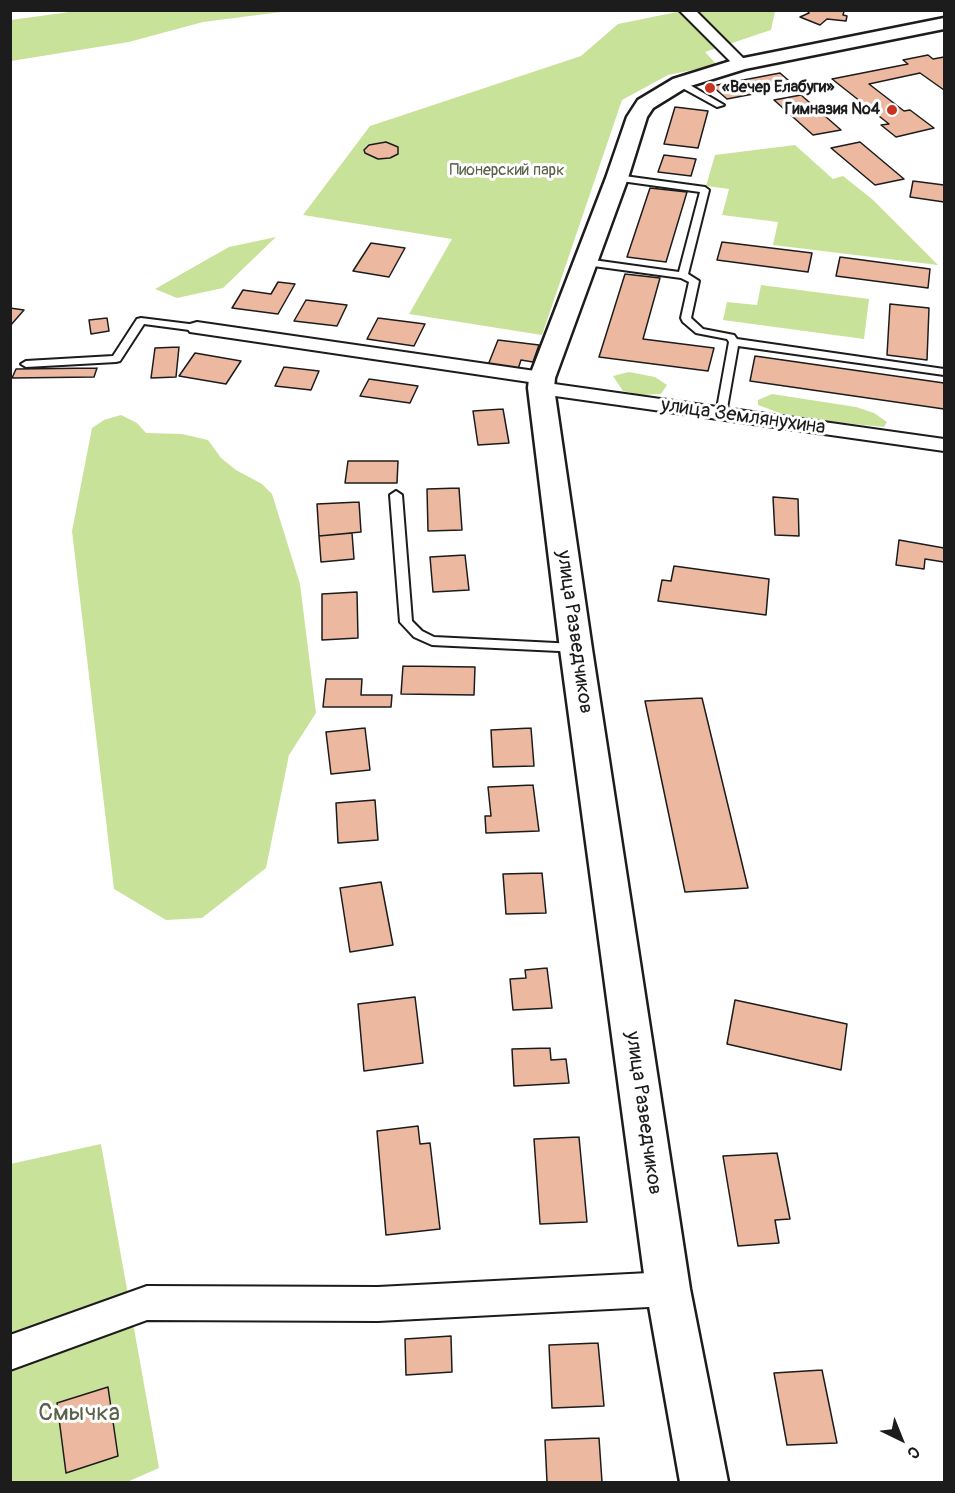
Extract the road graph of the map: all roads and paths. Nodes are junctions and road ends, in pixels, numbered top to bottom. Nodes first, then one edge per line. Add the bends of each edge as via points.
1 (686, 10) edge
2 (945, 24) edge
3 (741, 64) junction
4 (680, 83) junction
5 (720, 105) dead end
6 (617, 178) junction
7 (586, 262) junction
8 (683, 275) junction
9 (197, 328) joint
10 (734, 342) junction
11 (26, 364) dead end
12 (945, 372) edge
13 (542, 383) junction
14 (721, 414) junction
15 (945, 445) edge
16 (396, 495) dead end
17 (576, 649) junction
18 (668, 1289) junction
19 (10, 1353) edge
20 (704, 1482) edge

1 - 3 street
2 - 3 street, улица Разведчиков
3 - 4 street, улица Разведчиков
4 - 5 lane
4 - 6 street, улица Разведчиков via 645,104
6 - 7 street, улица Разведчиков
6 - 8 lane via 705,190
7 - 8 lane
7 - 13 street, улица Разведчиков
8 - 10 lane via 695,284 688,322 700,331 730,337
9 - 11 lane via 141,321 116,359
9 - 13 street, улица Землянухина
10 - 12 lane
10 - 14 lane
13 - 14 street, улица Землянухина
13 - 17 street, улица Разведчиков
14 - 15 street, улица Землянухина
16 - 17 lane via 406,622 418,634 432,641
17 - 18 street, улица Разведчиков
18 - 19 street via 378,1304 147,1303
18 - 20 street, улица Разведчиков

